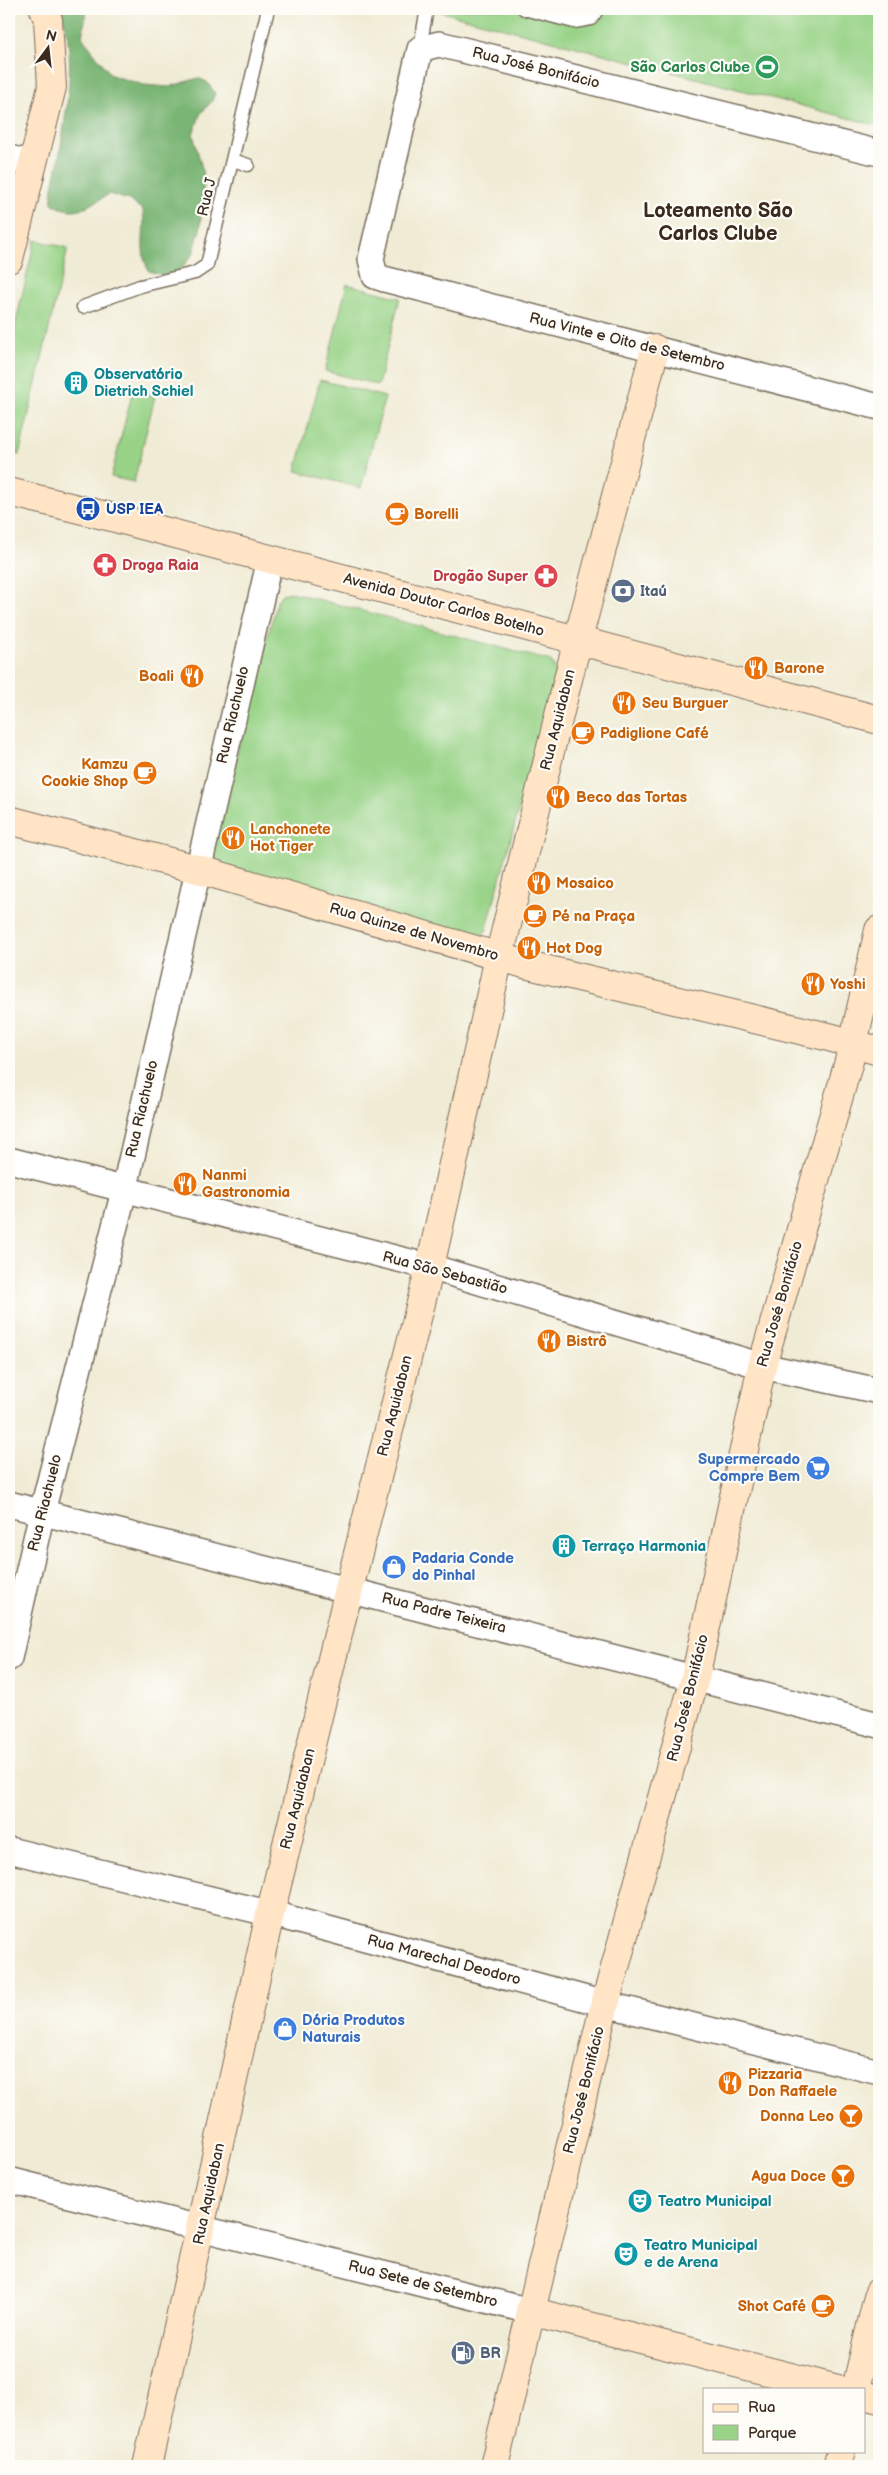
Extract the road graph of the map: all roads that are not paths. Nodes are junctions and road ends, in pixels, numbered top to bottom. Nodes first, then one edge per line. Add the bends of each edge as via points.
1 (44, 9) edge
2 (268, 9) edge
3 (428, 9) edge
4 (524, 9) edge
5 (598, 9) edge
6 (428, 47) junction
7 (879, 153) edge
8 (233, 160) junction
9 (21, 161) edge
10 (248, 165) dead end
11 (9, 259) edge
12 (83, 307) dead end
13 (655, 349) junction
14 (879, 407) edge
15 (9, 492) edge
16 (270, 559) junction
17 (578, 639) junction
18 (879, 720) edge
19 (9, 820) edge
20 (197, 869) junction
21 (879, 930) edge
22 (499, 957) junction
23 (853, 1044) junction
24 (879, 1051) edge
25 (9, 1160) edge
26 (124, 1190) junction
27 (430, 1267) junction
28 (762, 1366) junction
29 (879, 1391) edge
30 (9, 1504) edge
31 (42, 1512) junction
32 (349, 1589) junction
33 (9, 1658) edge
34 (695, 1678) junction
35 (879, 1725) edge
36 (9, 1850) edge
37 (270, 1914) junction
38 (605, 2004) junction
39 (879, 2072) edge
40 (9, 2180) edge
41 (202, 2228) junction
42 (879, 2292) edge
43 (530, 2311) junction
44 (834, 2388) edge
45 (856, 2388) edge
46 (866, 2396) edge
47 (879, 2399) edge
48 (841, 2452) edge
49 (147, 2466) edge
50 (494, 2466) edge
51 (837, 2466) edge

1 - 9 main road via 48,20 52,88
2 - 8 lane, Rua J
3 - 6 lane via 422,36
4 - 5 lane via 574,22 591,20
6 - 7 street, Rua José Bonifácio via 439,44
6 - 13 street, Rua Vinte e Oito de Setembro via 420,48 371,259 375,276
8 - 10 lane
8 - 12 lane, Rua J via 207,265 196,273 140,286
9 - 11 main road
13 - 14 street, Rua Vinte e Oito de Setembro
13 - 17 main road, Rua Aquidaban
15 - 16 main road, Avenida Doutor Carlos Botelho
16 - 17 main road, Avenida Doutor Carlos Botelho
16 - 20 street, Rua Riachuelo
17 - 18 main road, Avenida Doutor Carlos Botelho
17 - 22 main road, Rua Aquidaban
19 - 20 main road, Rua Quinze de Novembro
20 - 22 main road, Rua Quinze de Novembro
20 - 26 street, Rua Riachuelo
21 - 23 main road, Rua José Bonifácio
22 - 23 main road, Rua Quinze de Novembro
22 - 27 main road, Rua Aquidaban
23 - 24 main road, Rua Quinze de Novembro
23 - 28 main road, Rua José Bonifácio
25 - 26 street, Rua São Sebastião
26 - 27 street, Rua São Sebastião
26 - 31 street, Rua Riachuelo
27 - 28 street, Rua São Sebastião
27 - 32 main road, Rua Aquidaban
28 - 29 street, Rua São Sebastião
28 - 34 main road, Rua José Bonifácio
30 - 31 street, Rua Padre Teixeira
31 - 32 street, Rua Padre Teixeira
31 - 33 street, Rua Riachuelo
32 - 34 street, Rua Padre Teixeira
32 - 37 main road, Rua Aquidaban
34 - 35 street, Rua Padre Teixeira
34 - 38 main road, Rua José Bonifácio
36 - 37 street, Rua Marechal Deodoro
37 - 38 street, Rua Marechal Deodoro
37 - 41 main road, Rua Aquidaban
38 - 39 street, Rua Marechal Deodoro
38 - 43 main road, Rua José Bonifácio
40 - 41 street, Rua Sete de Setembro
41 - 43 street, Rua Sete de Setembro
41 - 49 main road, Rua Aquidaban
42 - 45 main road
43 - 44 main road, Rua Sete de Setembro
43 - 50 main road, Rua José Bonifácio
46 - 47 main road
48 - 51 main road

